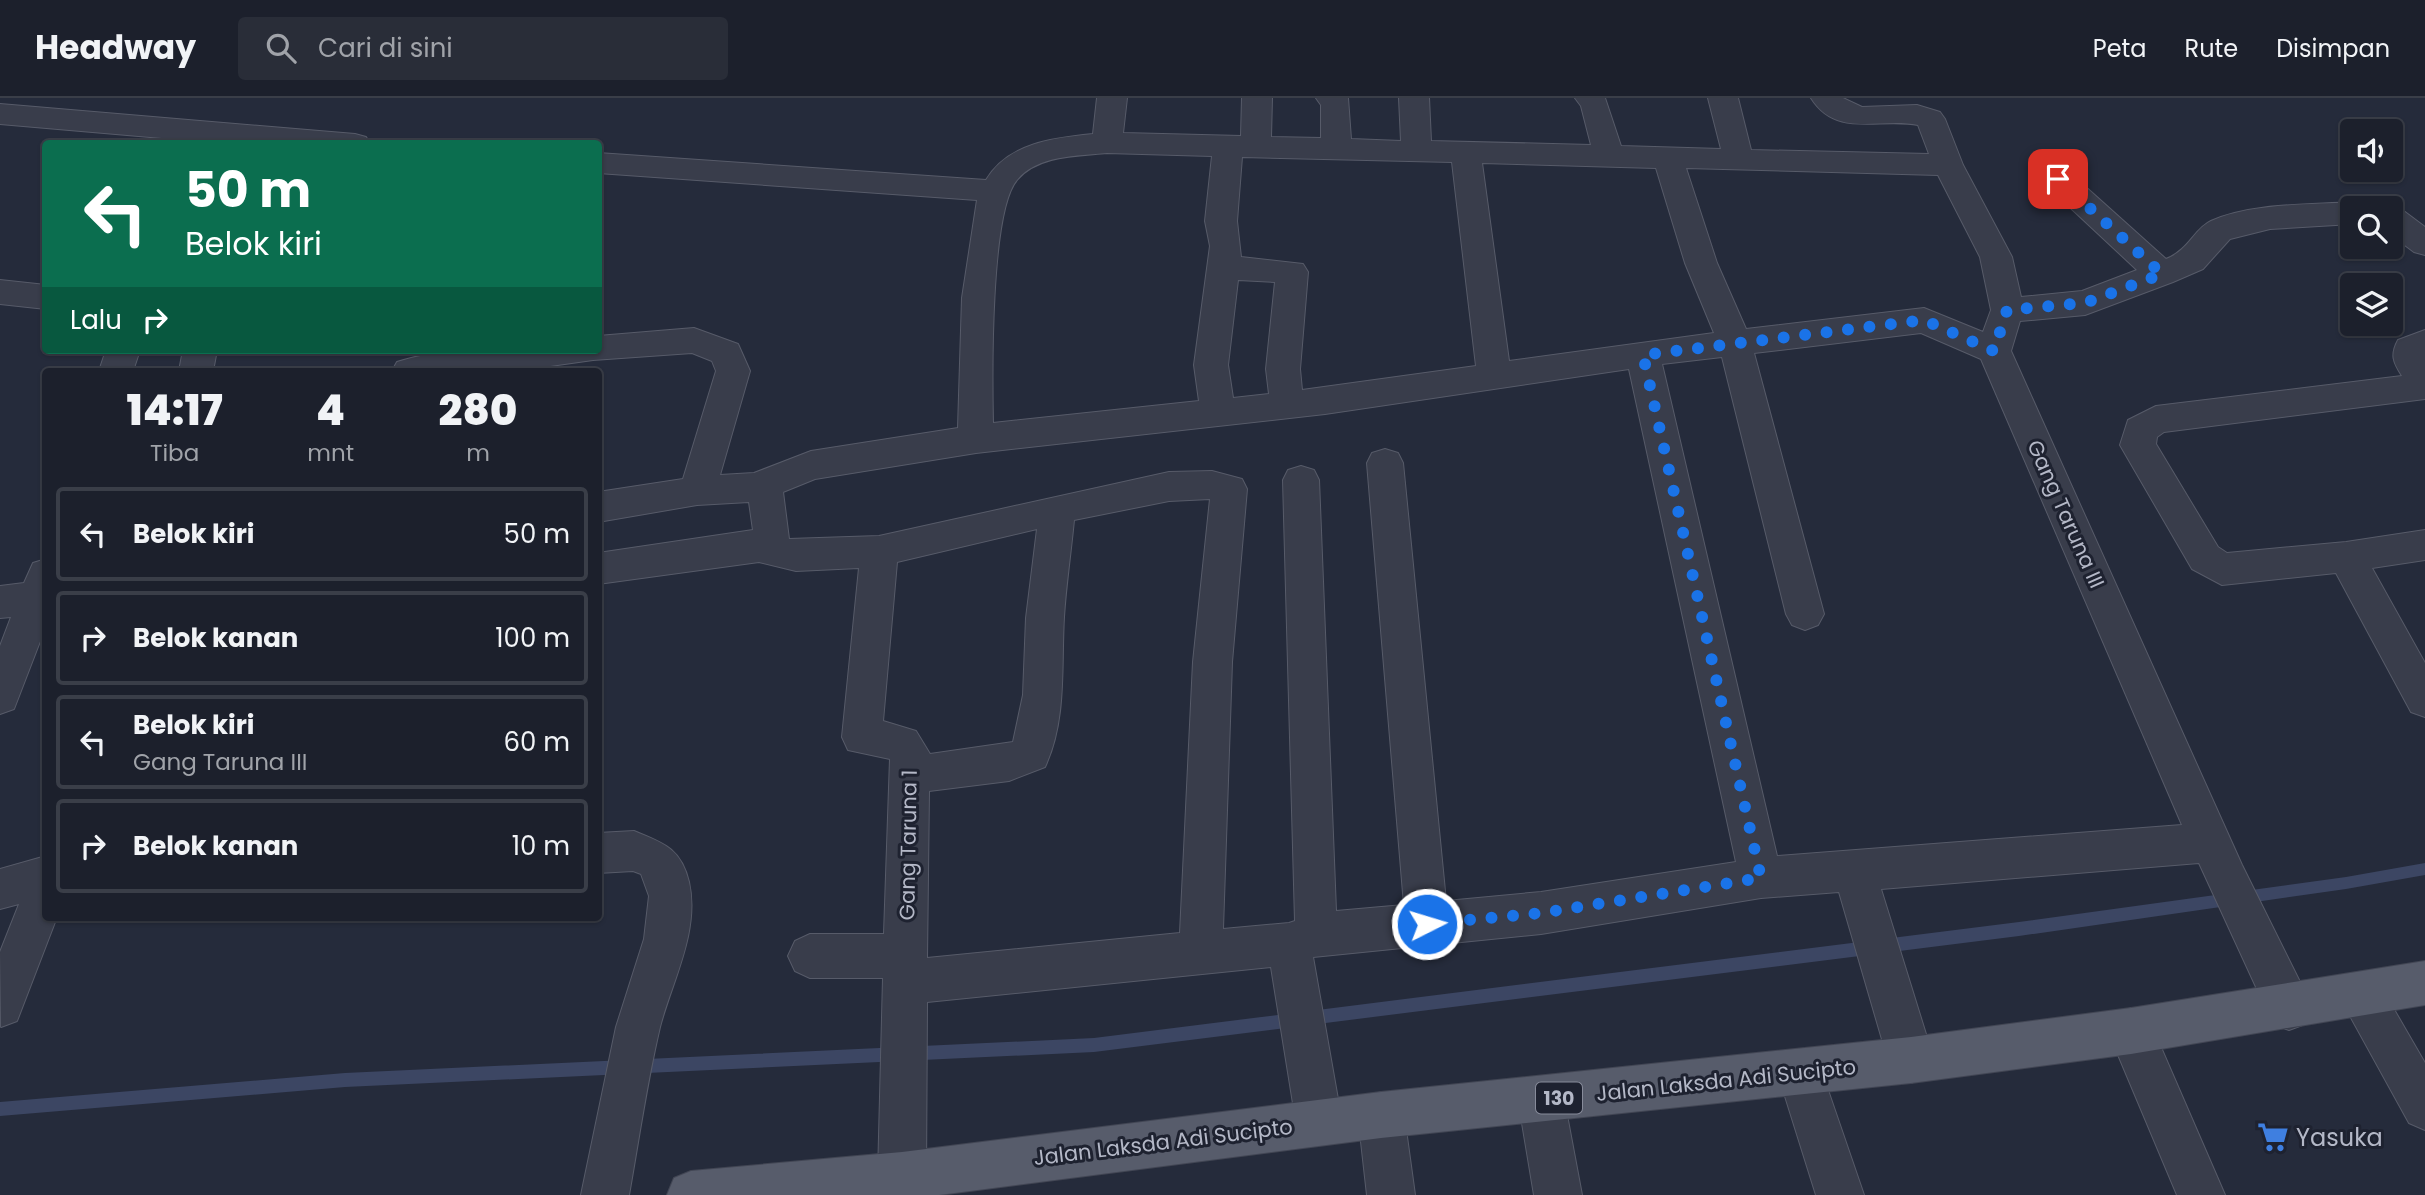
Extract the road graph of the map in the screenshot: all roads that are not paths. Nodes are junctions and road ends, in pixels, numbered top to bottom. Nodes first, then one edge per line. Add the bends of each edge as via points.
1 (1112, 98) edge
2 (1257, 98) edge
3 (1331, 98) edge
4 (1414, 98) edge
5 (1590, 98) edge
6 (1723, 98) edge
7 (1826, 98) edge
8 (0, 114) edge
9 (308, 140) edge
10 (1107, 143) junction
11 (1242, 145) junction
12 (1336, 147) junction
13 (1417, 150) junction
14 (1466, 153) junction
15 (1608, 155) junction
16 (1668, 158) junction
17 (1739, 160) junction
18 (602, 163) edge
19 (1948, 164) junction
20 (2058, 179) dead end
21 (994, 191) junction
22 (2340, 214) edge
23 (2403, 227) edge
24 (2425, 244) edge
25 (1224, 267) junction
26 (2162, 274) junction
27 (0, 292) edge
28 (42, 297) edge
29 (2007, 310) junction
30 (2425, 342) edge
31 (1735, 343) junction
32 (602, 349) edge
33 (1994, 351) junction
34 (551, 354) edge
35 (1643, 355) junction
36 (434, 368) edge
37 (1494, 378) junction
38 (2425, 384) edge
39 (1287, 405) junction
40 (1217, 412) junction
41 (976, 439) junction
42 (1385, 463) dead end
43 (1301, 480) dead end
44 (756, 487) junction
45 (696, 491) junction
46 (602, 506) edge
47 (1057, 509) junction
48 (2425, 545) edge
49 (759, 547) junction
50 (879, 551) junction
51 (2346, 557) junction
52 (602, 568) edge
53 (42, 589) edge
54 (42, 592) edge
55 (0, 602) edge
56 (1805, 614) dead end
57 (20, 658) edge
58 (0, 697) edge
59 (2425, 700) edge
60 (909, 775) junction
61 (602, 853) edge
62 (2219, 861) junction
63 (1854, 871) junction
64 (42, 877) edge
65 (1761, 878) junction
66 (0, 889) edge
67 (42, 900) edge
68 (1427, 924) junction
69 (1201, 952) junction
70 (1301, 952) junction
71 (810, 956) dead end
72 (906, 982) junction
73 (2425, 983) edge
74 (2361, 996) junction
75 (1, 1005) edge
76 (2289, 1008) junction
77 (2131, 1031) junction
78 (1911, 1060) junction
79 (1801, 1074) junction
80 (1541, 1099) junction
81 (2425, 1107) edge
82 (1381, 1115) junction
83 (1319, 1122) junction
84 (876, 1184) edge
85 (605, 1195) edge
86 (691, 1195) edge
87 (1391, 1195) edge
88 (1558, 1195) edge
89 (1840, 1195) edge
90 (2201, 1195) edge

1 - 10 street
2 - 11 street
3 - 12 street via 1336,102
4 - 13 street
5 - 15 street
6 - 17 street
7 - 19 street via 1846,115 1863,118 1910,112 1930,119
8 - 9 street
10 - 11 street
10 - 21 street via 1046,149 1004,174
11 - 12 street
11 - 25 street via 1221,221 1226,241
12 - 13 street
13 - 14 street
14 - 15 street
14 - 37 street
15 - 16 street
16 - 17 street
16 - 31 street via 1701,263
17 - 19 street
18 - 21 street
19 - 29 street via 1996,257
20 - 26 street
21 - 41 street via 974,355
22 - 26 street via 2270,218 2220,230 2192,261
23 - 24 street
25 - 39 street via 1292,272 1283,369
25 - 40 street via 1211,365
26 - 29 street via 2085,303
27 - 28 street
29 - 33 street
30 - 38 street via 2410,349 2409,360
31 - 33 street via 1924,320
31 - 35 street
31 - 56 street
32 - 45 street via 694,340 726,353 733,371
33 - 62 street, Gang Taruna III
34 - 36 street
35 - 37 street
35 - 65 street
37 - 39 street
38 - 51 street via 2156,419 2140,430 2138,446 2205,558 2222,569
39 - 40 street
40 - 41 street
41 - 44 street via 811,465
42 - 68 street
43 - 70 street via 1314,905
44 - 45 street
44 - 49 street via 766,494 772,536
45 - 46 street
47 - 50 street
47 - 60 street via 1045,618 1043,695 1031,754 1009,763
47 - 69 street via 1188,483 1214,483 1229,489 1210,679
48 - 51 street
49 - 50 street via 796,556
49 - 52 street
50 - 60 street, Gang Taruna 1 via 862,737 906,746
51 - 59 street
53 - 55 street
54 - 57 street
57 - 58 street
60 - 72 street, Gang Taruna 1
61 - 85 street via 634,851 656,860 667,878 670,896 666,939 638,1027
62 - 63 street
62 - 76 street, Gang Taruna III
63 - 65 street
63 - 78 street
64 - 66 street
65 - 68 street via 1541,913
67 - 75 street
68 - 70 street
69 - 70 street
69 - 72 street
70 - 83 street
71 - 72 street
72 - 84 street, Gang Taruna 1 via 903,1071
73 - 74 main road, Jalan Laksda Adi Sucipto / 130
74 - 76 main road, Jalan Laksda Adi Sucipto / 130
74 - 81 street
76 - 77 main road, Jalan Laksda Adi Sucipto / 130
77 - 78 main road, Jalan Laksda Adi Sucipto / 130
77 - 90 street
78 - 79 main road, Jalan Laksda Adi Sucipto / 130
79 - 80 main road, Jalan Laksda Adi Sucipto / 130
79 - 89 street
80 - 82 main road, Jalan Laksda Adi Sucipto / 130
80 - 88 street
82 - 83 main road, Jalan Laksda Adi Sucipto / 130
82 - 87 street
83 - 84 main road, Jalan Laksda Adi Sucipto / 130
84 - 86 main road, Jalan Laksda Adi Sucipto / 130

